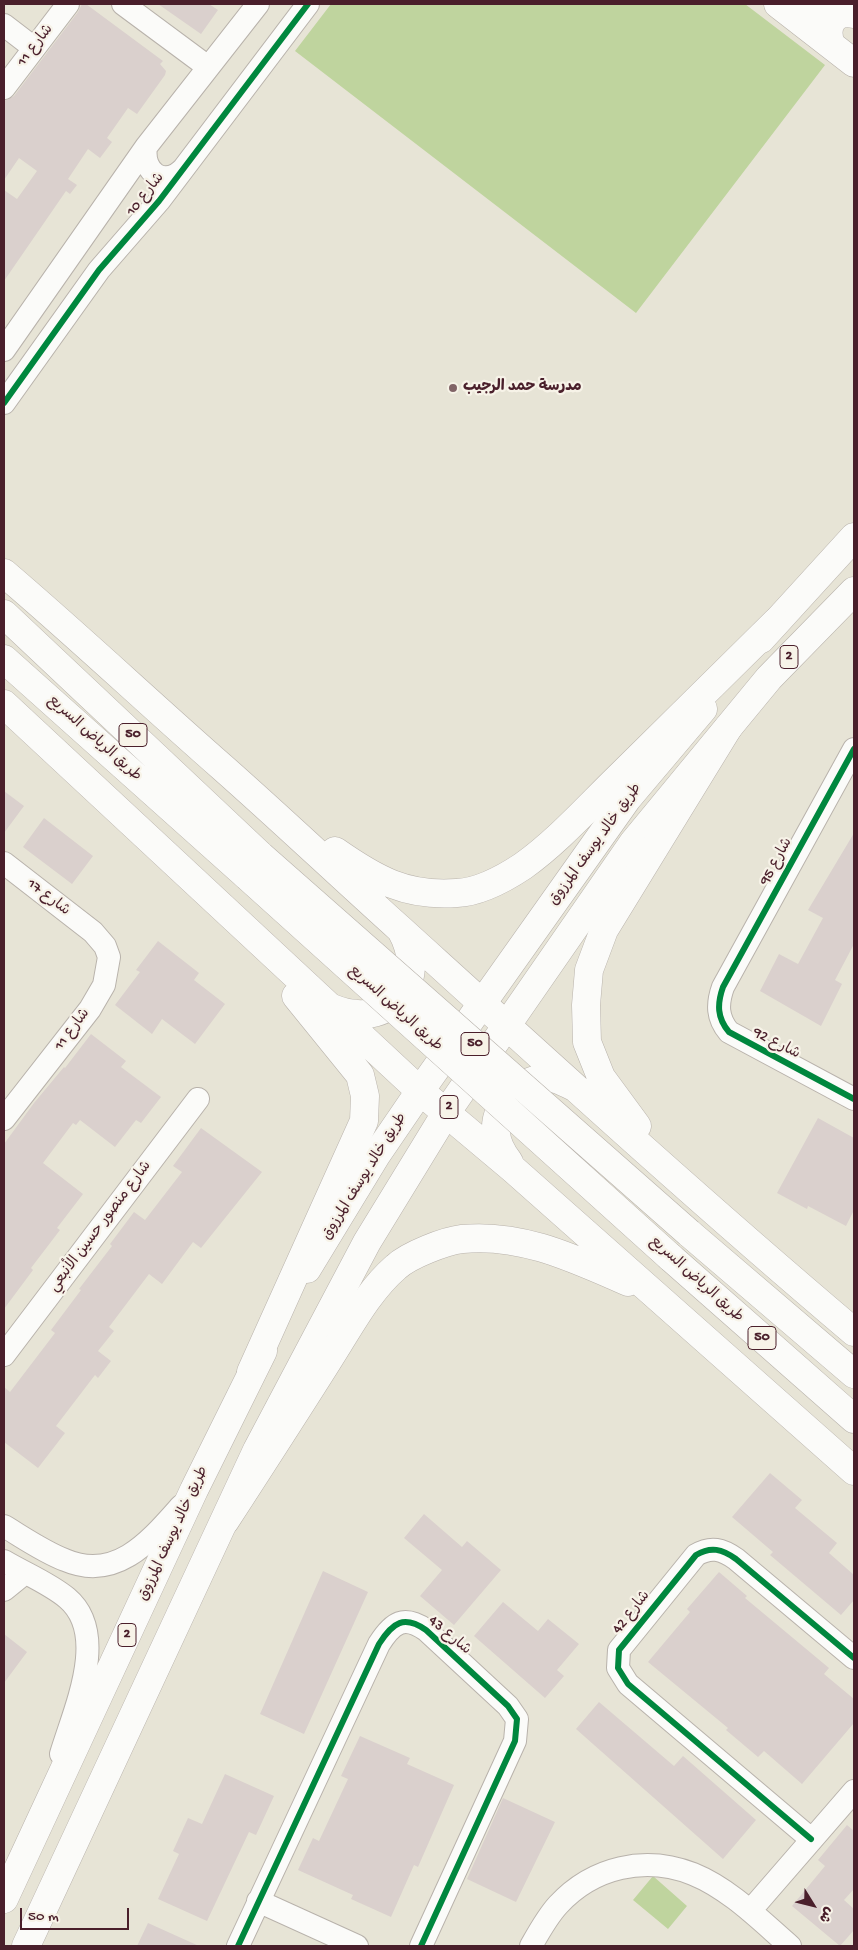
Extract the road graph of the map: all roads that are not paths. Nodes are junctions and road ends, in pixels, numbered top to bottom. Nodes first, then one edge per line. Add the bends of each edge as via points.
1 (68, 4) edge
2 (123, 4) edge
3 (258, 4) edge
4 (843, 4) edge
5 (796, 7) edge
6 (303, 8) edge
7 (854, 14) edge
8 (4, 25) edge
9 (832, 44) junction
10 (34, 48) junction
11 (854, 63) edge
12 (208, 67) junction
13 (4, 88) edge
14 (146, 147) junction
15 (186, 166) junction
16 (9, 344) edge
17 (38, 354) junction
18 (4, 403) edge
19 (854, 537) edge
20 (4, 573) edge
21 (854, 591) edge
22 (4, 614) edge
23 (776, 622) junction
24 (4, 658) edge
25 (4, 704) edge
26 (728, 728) junction
27 (854, 749) edge
28 (261, 799) junction
29 (4, 863) edge
30 (254, 866) junction
31 (227, 914) junction
32 (400, 929) junction
33 (93, 932) joint
34 (723, 987) joint
35 (483, 1002) junction
36 (331, 1008) junction
37 (507, 1024) junction
38 (575, 1087) junction
39 (420, 1091) junction
40 (198, 1099) dead end
41 (854, 1099) edge
42 (446, 1113) junction
43 (4, 1119) edge
44 (514, 1168) junction
45 (701, 1201) junction
46 (658, 1295) junction
47 (854, 1332) edge
48 (4, 1355) edge
49 (251, 1372) junction
50 (854, 1374) edge
51 (854, 1419) edge
52 (854, 1470) edge
53 (194, 1490) junction
54 (225, 1521) junction
55 (4, 1526) edge
56 (4, 1561) edge
57 (25, 1573) junction
58 (4, 1590) edge
59 (854, 1658) edge
60 (854, 1791) edge
61 (35, 1829) junction
62 (811, 1839) junction
63 (4, 1899) edge
64 (258, 1901) junction
65 (750, 1911) junction
66 (26, 1946) edge
67 (238, 1946) edge
68 (357, 1946) edge
69 (421, 1946) edge
70 (531, 1946) edge
71 (790, 1946) edge

1 - 10 street, شارع 11
2 - 12 street
3 - 12 street, شارع 10
4 - 7 main road
5 - 9 main road
6 - 15 street, شارع 10
7 - 9 main road via 836,16 829,24 828,35
8 - 10 street
9 - 11 main road
10 - 13 street, شارع 11
12 - 14 street, شارع 10
14 - 15 street via 144,158 148,168 157,175 168,178
14 - 16 street, شارع 10
15 - 17 street, شارع 10 via 99,270
16 - 17 street via 25,353
17 - 18 street, شارع 10
19 - 23 main road, طريق خالد يوسف المرزوق / 2
20 - 28 main road
21 - 26 main road, طريق خالد يوسف المرزوق / 2 via 769,678
22 - 30 main road, طريق الرياض السريع / 50
23 - 28 main road via 567,828 522,866 488,885 458,893 427,893 397,888 360,869
23 - 35 main road, طريق خالد يوسف المرزوق / 2 via 627,799
24 - 30 main road, طريق الرياض السريع / 50
25 - 31 main road
26 - 37 main road, طريق خالد يوسف المرزوق / 2 via 633,843
26 - 45 main road via 604,930 589,970 586,1004 587,1042 601,1077 624,1111
27 - 34 street, شارع 95
28 - 32 main road
29 - 33 street, شارع 17
30 - 50 main road, طريق الرياض السريع / 50, bridge
30 - 51 main road, طريق الرياض السريع / 50, bridge via 670,1257
31 - 36 main road
31 - 49 main road via 343,1050 360,1075 365,1096 364,1121 356,1143
32 - 35 main road
32 - 36 main road via 409,945 413,964 409,982 400,998 385,1010 367,1016 348,1015
33 - 43 street, شارع 11 via 105,946 109,957 104,985 90,1009
34 - 41 street, شارع 92 via 717,1002 722,1024 728,1032
35 - 37 main road
35 - 39 main road, طريق خالد يوسف المرزوق / 2
36 - 39 main road
37 - 38 main road
37 - 42 main road, طريق خالد يوسف المرزوق / 2
38 - 44 main road via 555,1079 533,1080 513,1091 500,1108 495,1130 500,1151
38 - 45 main road
39 - 42 main road
39 - 49 main road, طريق خالد يوسف المرزوق / 2 via 377,1154 300,1281
40 - 48 street, شارع منصور حسين الأنبعي
42 - 44 main road
42 - 54 main road, طريق خالد يوسف المرزوق / 2 via 367,1242 257,1450
44 - 46 main road via 580,1230
45 - 47 main road
46 - 52 main road
46 - 54 main road via 558,1251 494,1239 460,1239 396,1266 365,1304
49 - 53 main road, طريق خالد يوسف المرزوق / 2
53 - 55 street via 163,1527 126,1559 112,1565 94,1566 66,1561
53 - 61 main road, طريق خالد يوسف المرزوق / 2
54 - 66 main road, طريق خالد يوسف المرزوق / 2
56 - 57 street
57 - 58 street
57 - 61 street via 68,1598 81,1614 87,1634 88,1664
59 - 62 street, شارع 42 via 736,1559 728,1553 711,1549 696,1555 619,1650 618,1668 628,1684
60 - 62 street
61 - 63 main road, طريق خالد يوسف المرزوق / 2
62 - 65 street
64 - 67 street, شارع 43
64 - 68 street
64 - 69 street, شارع 43 via 380,1644 396,1624 416,1623 508,1706 514,1712 517,1724 515,1741
65 - 70 street via 694,1874 645,1864 620,1867 575,1888 557,1906
65 - 71 street

